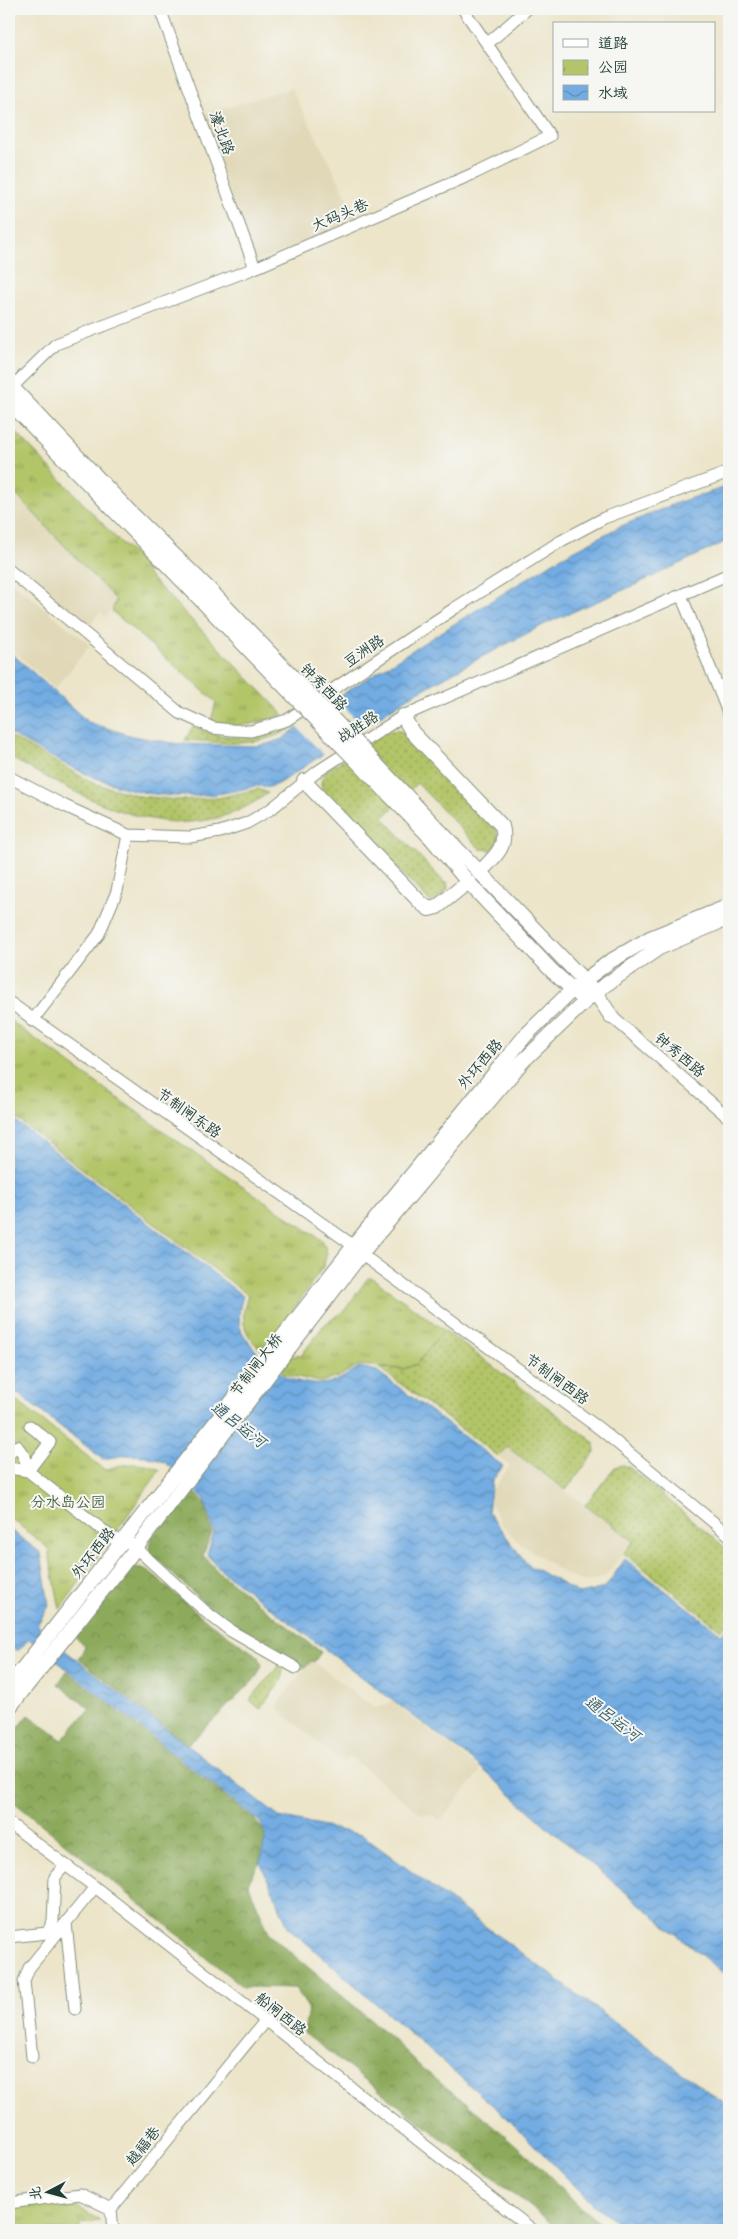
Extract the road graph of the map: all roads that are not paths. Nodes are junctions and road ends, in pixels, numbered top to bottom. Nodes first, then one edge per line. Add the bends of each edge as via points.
1 (160, 9) edge
2 (463, 9) edge
3 (527, 9) edge
4 (487, 44) junction
5 (255, 268) junction
6 (10, 387) edge
7 (9, 402) edge
8 (729, 472) edge
9 (9, 570) edge
10 (729, 574) edge
11 (204, 594) junction
12 (681, 595) junction
13 (729, 715) edge
14 (404, 716) junction
15 (9, 777) edge
16 (304, 781) junction
17 (128, 835) junction
18 (474, 877) junction
19 (729, 906) edge
20 (729, 918) edge
21 (584, 980) junction
22 (573, 990) junction
23 (591, 996) junction
24 (9, 1002) edge
25 (611, 1016) joint
26 (32, 1020) junction
27 (729, 1118) edge
28 (358, 1250) junction
29 (313, 1309) joint
30 (30, 1426) dead end
31 (9, 1454) edge
32 (9, 1468) edge
33 (28, 1471) junction
34 (161, 1504) junction
35 (729, 1535) edge
36 (124, 1539) junction
37 (136, 1548) junction
38 (37, 1662) junction
39 (296, 1668) dead end
40 (9, 1686) edge
41 (9, 1708) edge
42 (9, 1823) edge
43 (65, 1865) junction
44 (95, 1887) junction
45 (66, 1923) junction
46 (9, 1937) edge
47 (75, 2009) dead end
48 (265, 2021) junction
49 (32, 2057) dead end
50 (9, 2203) edge
51 (111, 2209) junction
52 (113, 2230) edge
53 (533, 2230) edge

1 - 5 street, 濠北路
2 - 4 street, 大码头巷
3 - 4 street
4 - 5 street, 大码头巷 via 550,136 476,173
5 - 6 street, 大码头巷 via 56,344
6 - 11 main road, 钟秀西路
7 - 11 main road, 钟秀西路
8 - 9 street, 豆洲路 via 604,518 561,541 287,720 251,731 213,728 180,713
10 - 12 street, 战胜路
11 - 18 main road, 钟秀西路, bridge
12 - 13 street
12 - 14 street, 战胜路
14 - 16 street, 战胜路
14 - 18 main road via 412,732 502,826 505,837 502,849
15 - 17 street, 战胜路
16 - 17 street, 战胜路 via 247,824 190,837
16 - 18 main road via 429,909 437,908
17 - 26 street via 117,891 99,934
18 - 21 main road, 钟秀西路
18 - 22 main road, 钟秀西路
19 - 21 main road, 外环西路 via 650,938
20 - 23 main road, 外环西路 via 659,948
21 - 22 main road, 外环西路
21 - 23 main road, 钟秀西路
22 - 23 main road, 钟秀西路
22 - 28 main road, 外环西路 via 501,1064
23 - 25 main road
23 - 28 main road, 外环西路 via 522,1062
24 - 26 street, 节制闸东路
25 - 27 street, 钟秀西路
26 - 28 street, 节制闸东路
28 - 29 main road, 外环西路
28 - 35 street, 节制闸西路 via 600,1429
29 - 34 main road, 节制闸大桥
30 - 33 street via 50,1442
31 - 33 street via 17,1446
32 - 33 street
33 - 36 street via 114,1539
34 - 36 main road, 外环西路
34 - 37 main road, 外环西路
36 - 37 street
36 - 38 main road, 外环西路 via 54,1628
37 - 38 main road, 外环西路 via 66,1636
37 - 39 street via 231,1631
38 - 40 main road
38 - 41 main road
42 - 43 street, 船闸西路
43 - 44 street, 船闸西路
43 - 46 street via 55,1877 53,1922 47,1933
44 - 45 street
44 - 48 street, 船闸西路
45 - 47 street
45 - 49 street via 29,1968 24,1980
48 - 51 street, 越福巷
48 - 53 street, 船闸西路
50 - 51 street via 80,2194
51 - 52 street

